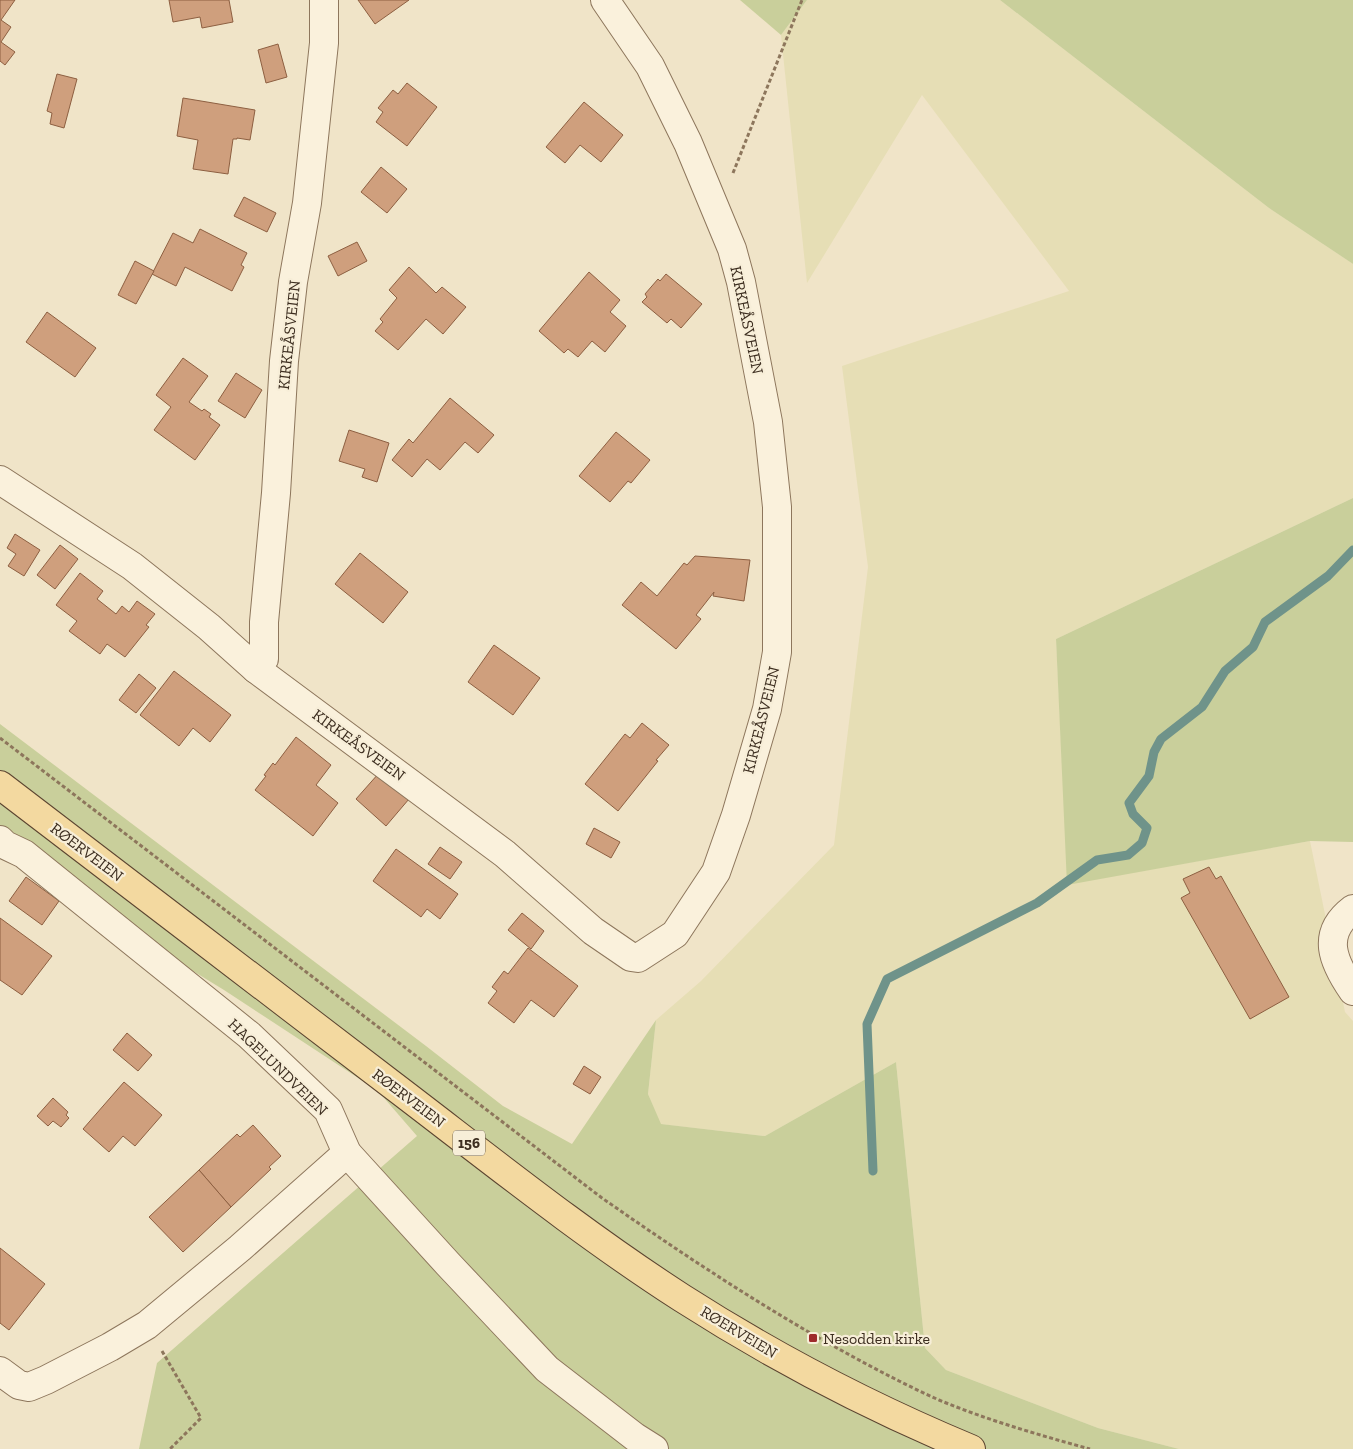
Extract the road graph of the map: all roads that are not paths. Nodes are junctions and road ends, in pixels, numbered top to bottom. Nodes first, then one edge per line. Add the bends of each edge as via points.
1 (324, 0) edge
2 (606, 0) edge
3 (0, 480) edge
4 (256, 669) junction
5 (0, 785) edge
6 (2, 845) edge
7 (1353, 909) edge
8 (1353, 991) edge
9 (347, 1153) junction
10 (0, 1371) edge
11 (654, 1449) edge
12 (971, 1449) edge

1 - 4 street, KIRKEÅSVEIEN via 324,43 307,203 284,361 264,659
2 - 4 street, KIRKEÅSVEIEN via 650,66 688,143 732,249 768,422 777,507 777,652 767,709 716,872 675,934 638,958 631,958 593,931 505,854
3 - 4 street, KIRKEÅSVEIEN via 132,566
5 - 12 main road, RØERVEIEN / 156 via 603,1244 690,1302 816,1376 915,1426
6 - 9 street, HAGELUNDVEIEN via 24,854 249,1035 328,1110
7 - 8 street via 1339,923 1332,945 1342,976
9 - 10 street via 147,1325 29,1387 19,1385
9 - 11 street, HAGELUNDVEIEN via 547,1369

